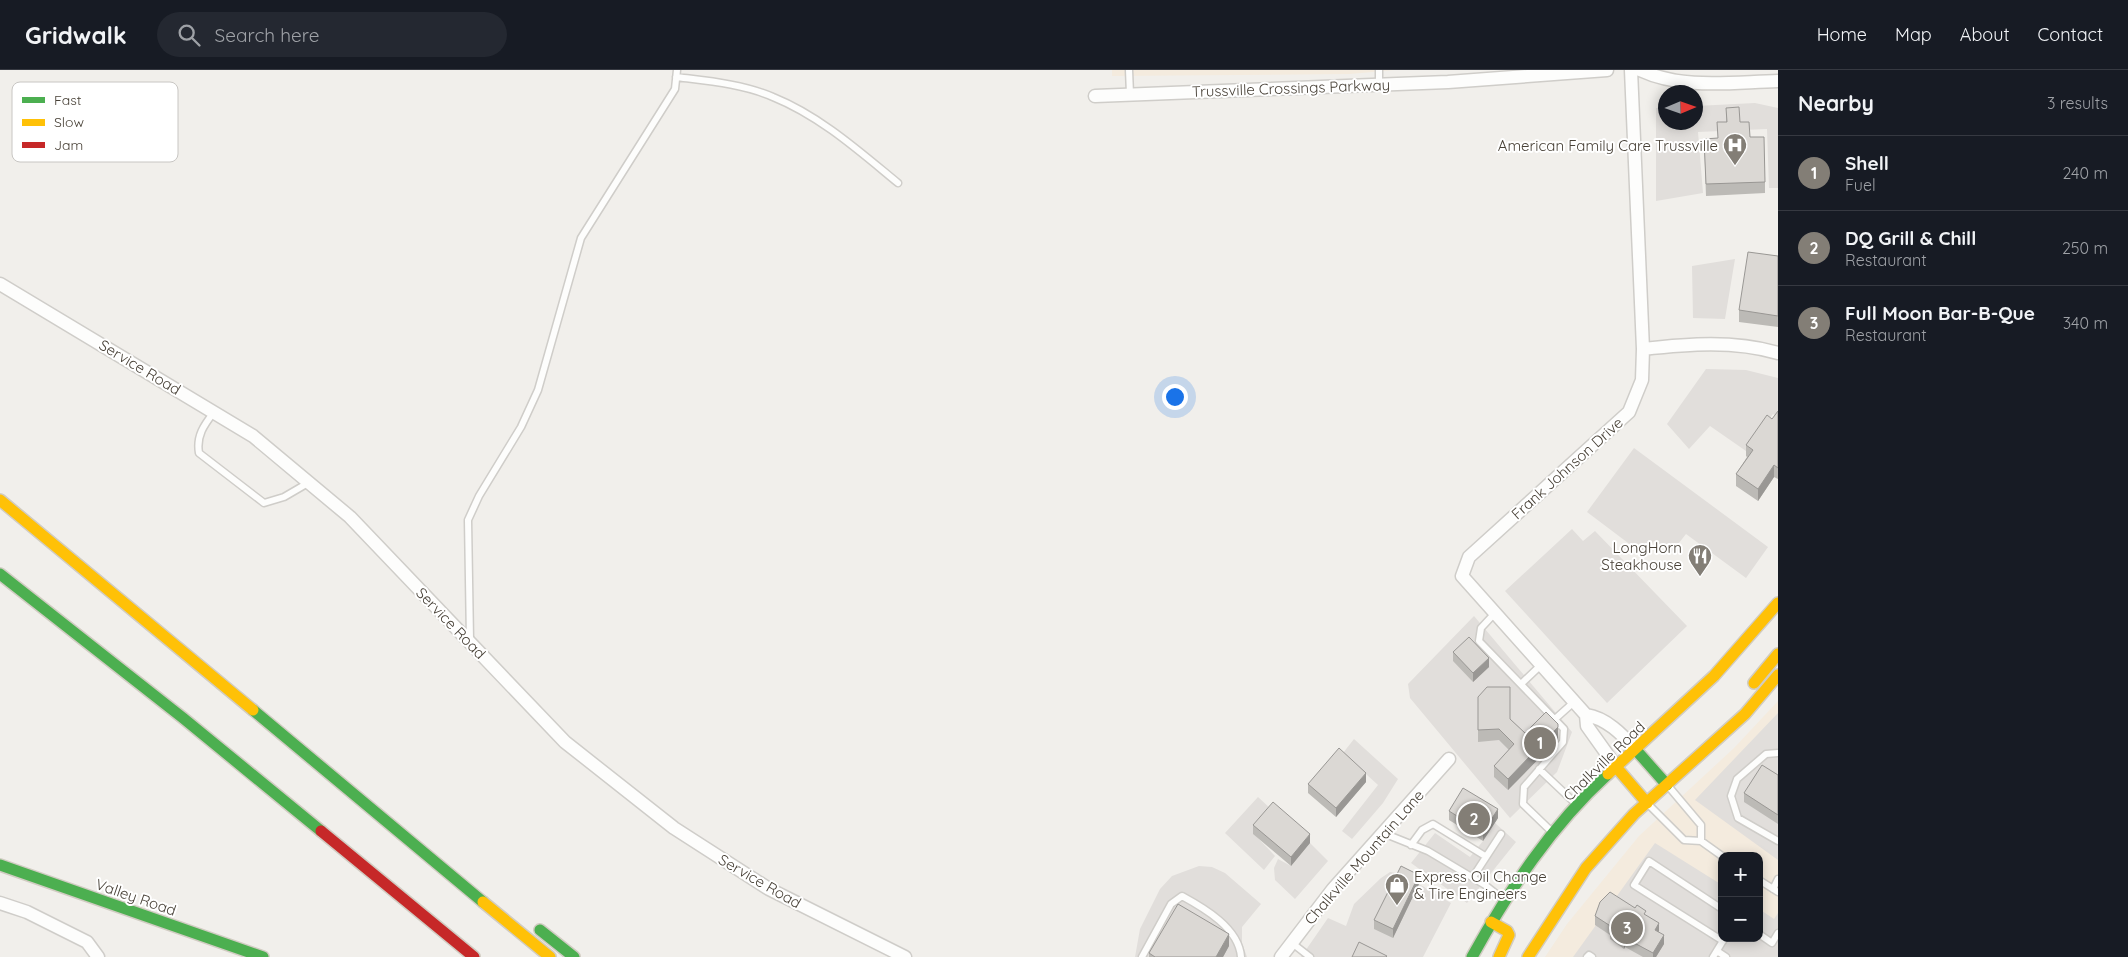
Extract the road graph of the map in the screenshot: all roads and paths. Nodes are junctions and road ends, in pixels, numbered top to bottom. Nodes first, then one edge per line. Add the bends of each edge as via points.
1 (1130, 70) edge
2 (1379, 70) edge
3 (1607, 70) edge
4 (1631, 70) edge
5 (1640, 70) edge
6 (677, 74) edge
7 (1778, 81) edge
8 (1379, 83) junction
9 (1130, 94) junction
10 (1095, 96) dead end
11 (898, 183) dead end
12 (0, 284) edge
13 (1643, 349) junction
14 (1778, 353) edge
15 (214, 412) junction
16 (308, 482) junction
17 (0, 500) edge
18 (0, 574) edge
19 (1778, 603) edge
20 (1496, 614) junction
21 (470, 643) junction
22 (1778, 654) edge
23 (1540, 664) junction
24 (1778, 675) edge
25 (1521, 684) junction
26 (1747, 692) dead end
27 (1574, 702) junction
28 (1730, 712) dead end
29 (1586, 715) junction
30 (1555, 719) junction
31 (1710, 745) junction
32 (1636, 750) junction
33 (1778, 753) edge
34 (1448, 759) dead end
35 (1616, 768) junction
36 (1539, 769) junction
37 (1667, 785) junction
38 (1647, 803) junction
39 (1578, 806) junction
40 (382, 818) junction
41 (1383, 832) junction
42 (1501, 834) dead end
43 (1554, 834) junction
44 (1701, 841) junction
45 (1778, 841) edge
46 (1411, 845) junction
47 (1718, 853) edge
48 (1485, 856) junction
49 (0, 865) edge
50 (1472, 877) junction
51 (1778, 879) edge
52 (1763, 883) edge
53 (1775, 891) edge
54 (1505, 900) junction
55 (0, 903) edge
56 (1718, 906) edge
57 (510, 909) dead end
58 (1491, 922) junction
59 (533, 925) dead end
60 (1778, 933) edge
61 (1718, 936) edge
62 (1763, 937) edge
63 (1292, 942) junction
64 (1723, 942) edge
65 (1775, 945) edge
66 (1715, 954) edge
67 (98, 957) edge
68 (263, 957) edge
69 (474, 957) edge
70 (550, 957) edge
71 (574, 957) edge
72 (905, 957) edge
73 (1142, 957) edge
74 (1241, 957) edge
75 (1281, 957) edge
76 (1310, 957) edge
77 (1472, 957) edge
78 (1499, 957) edge
79 (1528, 957) edge
80 (1587, 957) edge
81 (1592, 957) edge
82 (1726, 957) edge

1 - 9 lane
2 - 8 lane
3 - 8 street, Trussville Crossings Parkway via 1448,82
4 - 13 street, Frank Johnson Drive
5 - 7 street via 1695,83
6 - 11 lane via 772,96 805,112
6 - 21 lane via 675,89 581,238 538,390 522,427 468,520
8 - 9 street, Trussville Crossings Parkway
9 - 10 street, Trussville Crossings Parkway
12 - 15 street, Service Road
13 - 14 street via 1697,343 1758,347
13 - 20 street, Frank Johnson Drive via 1642,380 1629,412 1468,557 1462,576
15 - 16 street, Service Road via 254,436
15 - 16 lane via 204,425 198,442 199,452 264,504 284,497
16 - 21 street, Service Road via 350,517
17 - 40 main road
18 - 69 main road via 183,718
19 - 32 main road, Chalkville Road via 1710,680
20 - 23 street, Frank Johnson Drive
20 - 25 lane via 1481,628 1479,640
21 - 72 street, Service Road via 565,742 674,828 763,885
22 - 26 main road
23 - 25 lane
23 - 27 street, Frank Johnson Drive
24 - 31 main road via 1745,714
25 - 30 lane
27 - 29 street, Frank Johnson Drive
27 - 30 lane
28 - 31 main road
29 - 32 street, Frank Johnson Drive via 1598,717
29 - 35 street, Frank Johnson Drive via 1587,726
30 - 36 lane via 1564,729 1563,742
31 - 37 main road
32 - 35 main road, Chalkville Road
32 - 37 main road
33 - 45 lane via 1766,754 1737,779 1731,796 1738,818
34 - 41 street, Chalkville Mountain Lane
35 - 38 main road
35 - 39 main road, Chalkville Road
36 - 39 lane
36 - 43 lane via 1524,787 1523,804
37 - 38 main road
37 - 44 lane via 1701,825
38 - 44 lane via 1684,840
38 - 79 main road via 1586,868
39 - 43 main road, Chalkville Road
40 - 57 main road
40 - 70 main road
41 - 46 lane
41 - 63 street, Chalkville Mountain Lane
42 - 48 lane
43 - 54 main road, Chalkville Road
44 - 47 lane
46 - 48 lane via 1422,830 1433,824
46 - 50 lane via 1428,851
48 - 50 lane
49 - 68 main road, Valley Road
50 - 54 lane
51 - 53 lane
52 - 53 lane
54 - 58 main road, Chalkville Road
55 - 67 street via 27,912 87,942
56 - 61 lane via 1649,861 1634,884
58 - 77 main road, Chalkville Road
58 - 78 main road via 1507,931 1508,935
59 - 71 main road
60 - 65 lane
62 - 65 lane
63 - 75 street, Chalkville Mountain Lane
63 - 76 lane
64 - 66 lane
66 - 82 lane
73 - 74 lane via 1171,904 1182,896 1226,927
80 - 81 lane

